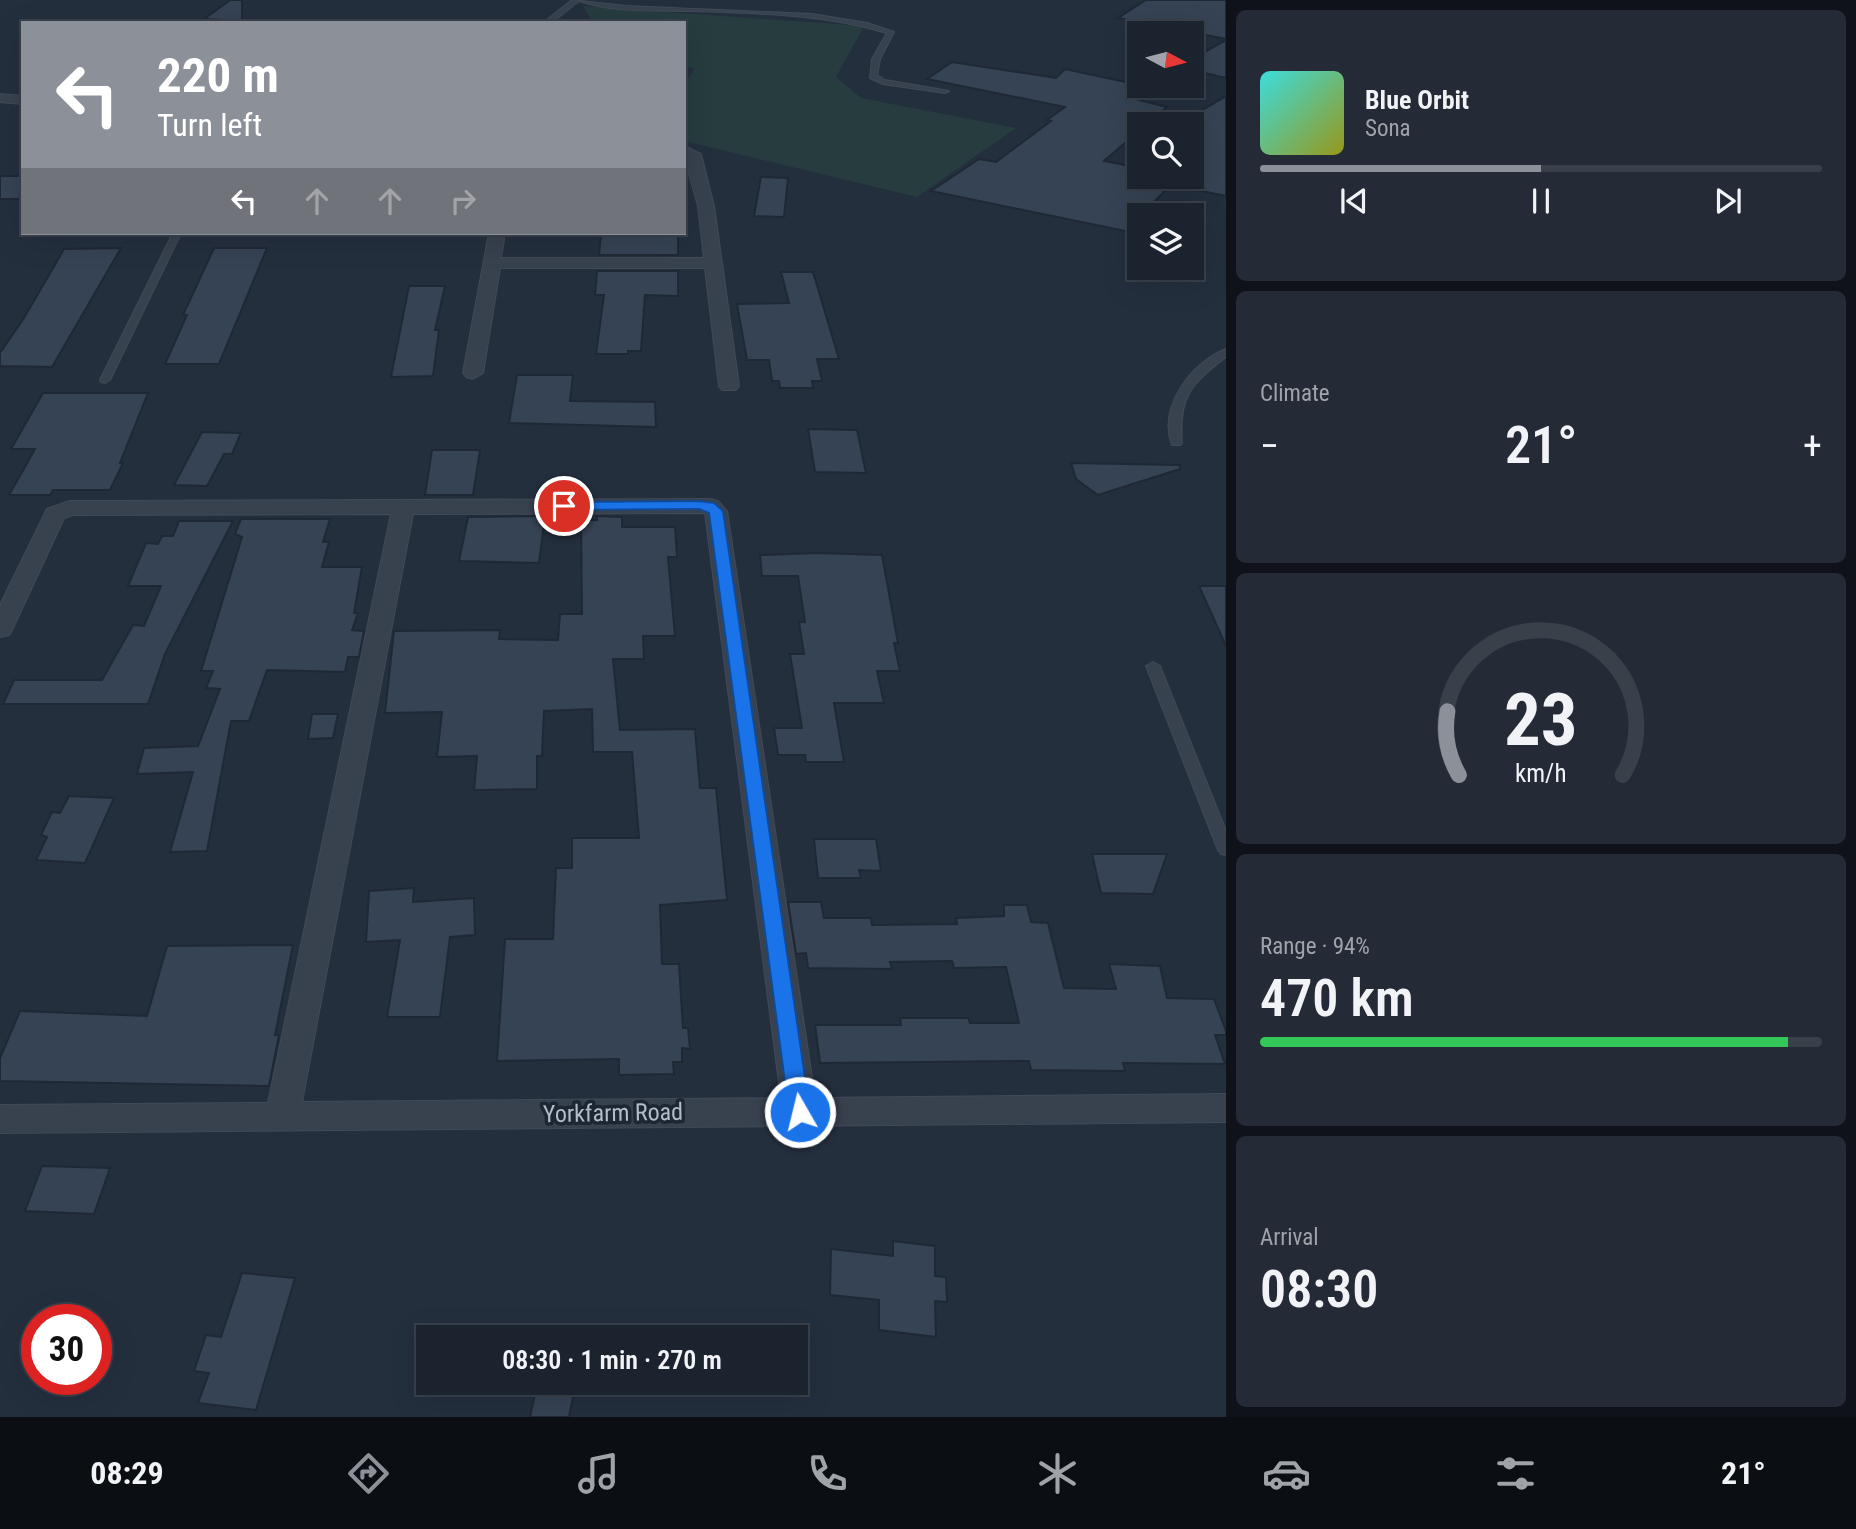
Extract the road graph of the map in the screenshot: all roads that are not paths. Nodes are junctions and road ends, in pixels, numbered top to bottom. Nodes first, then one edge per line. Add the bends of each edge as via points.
1 (578, 0) edge
2 (549, 21) edge
3 (945, 92) dead end
4 (11, 99) edge
5 (0, 112) edge
6 (686, 151) edge
7 (176, 235) edge
8 (497, 235) edge
9 (492, 263) junction
10 (713, 263) junction
11 (1226, 352) edge
12 (473, 373) dead end
13 (105, 380) dead end
14 (729, 386) dead end
15 (1176, 443) dead end
16 (403, 509) junction
17 (0, 630) edge
18 (1153, 666) dead end
19 (1226, 850) edge
20 (1226, 1108) edge
21 (800, 1112) junction
22 (282, 1116) junction
23 (0, 1119) edge

1 - 2 lane
1 - 3 lane via 873,26 891,32 876,59 873,76 883,82
4 - 5 street
6 - 10 street via 693,154 706,206
7 - 13 lane
8 - 9 street
9 - 10 street
9 - 12 street
10 - 14 street
11 - 15 lane via 1195,376 1175,402
16 - 17 street via 70,509 55,514
16 - 21 street via 699,505 716,511
16 - 22 street
18 - 19 lane
20 - 21 street, Yorkfarm Road
21 - 22 street, Yorkfarm Road
22 - 23 street, Yorkfarm Road

